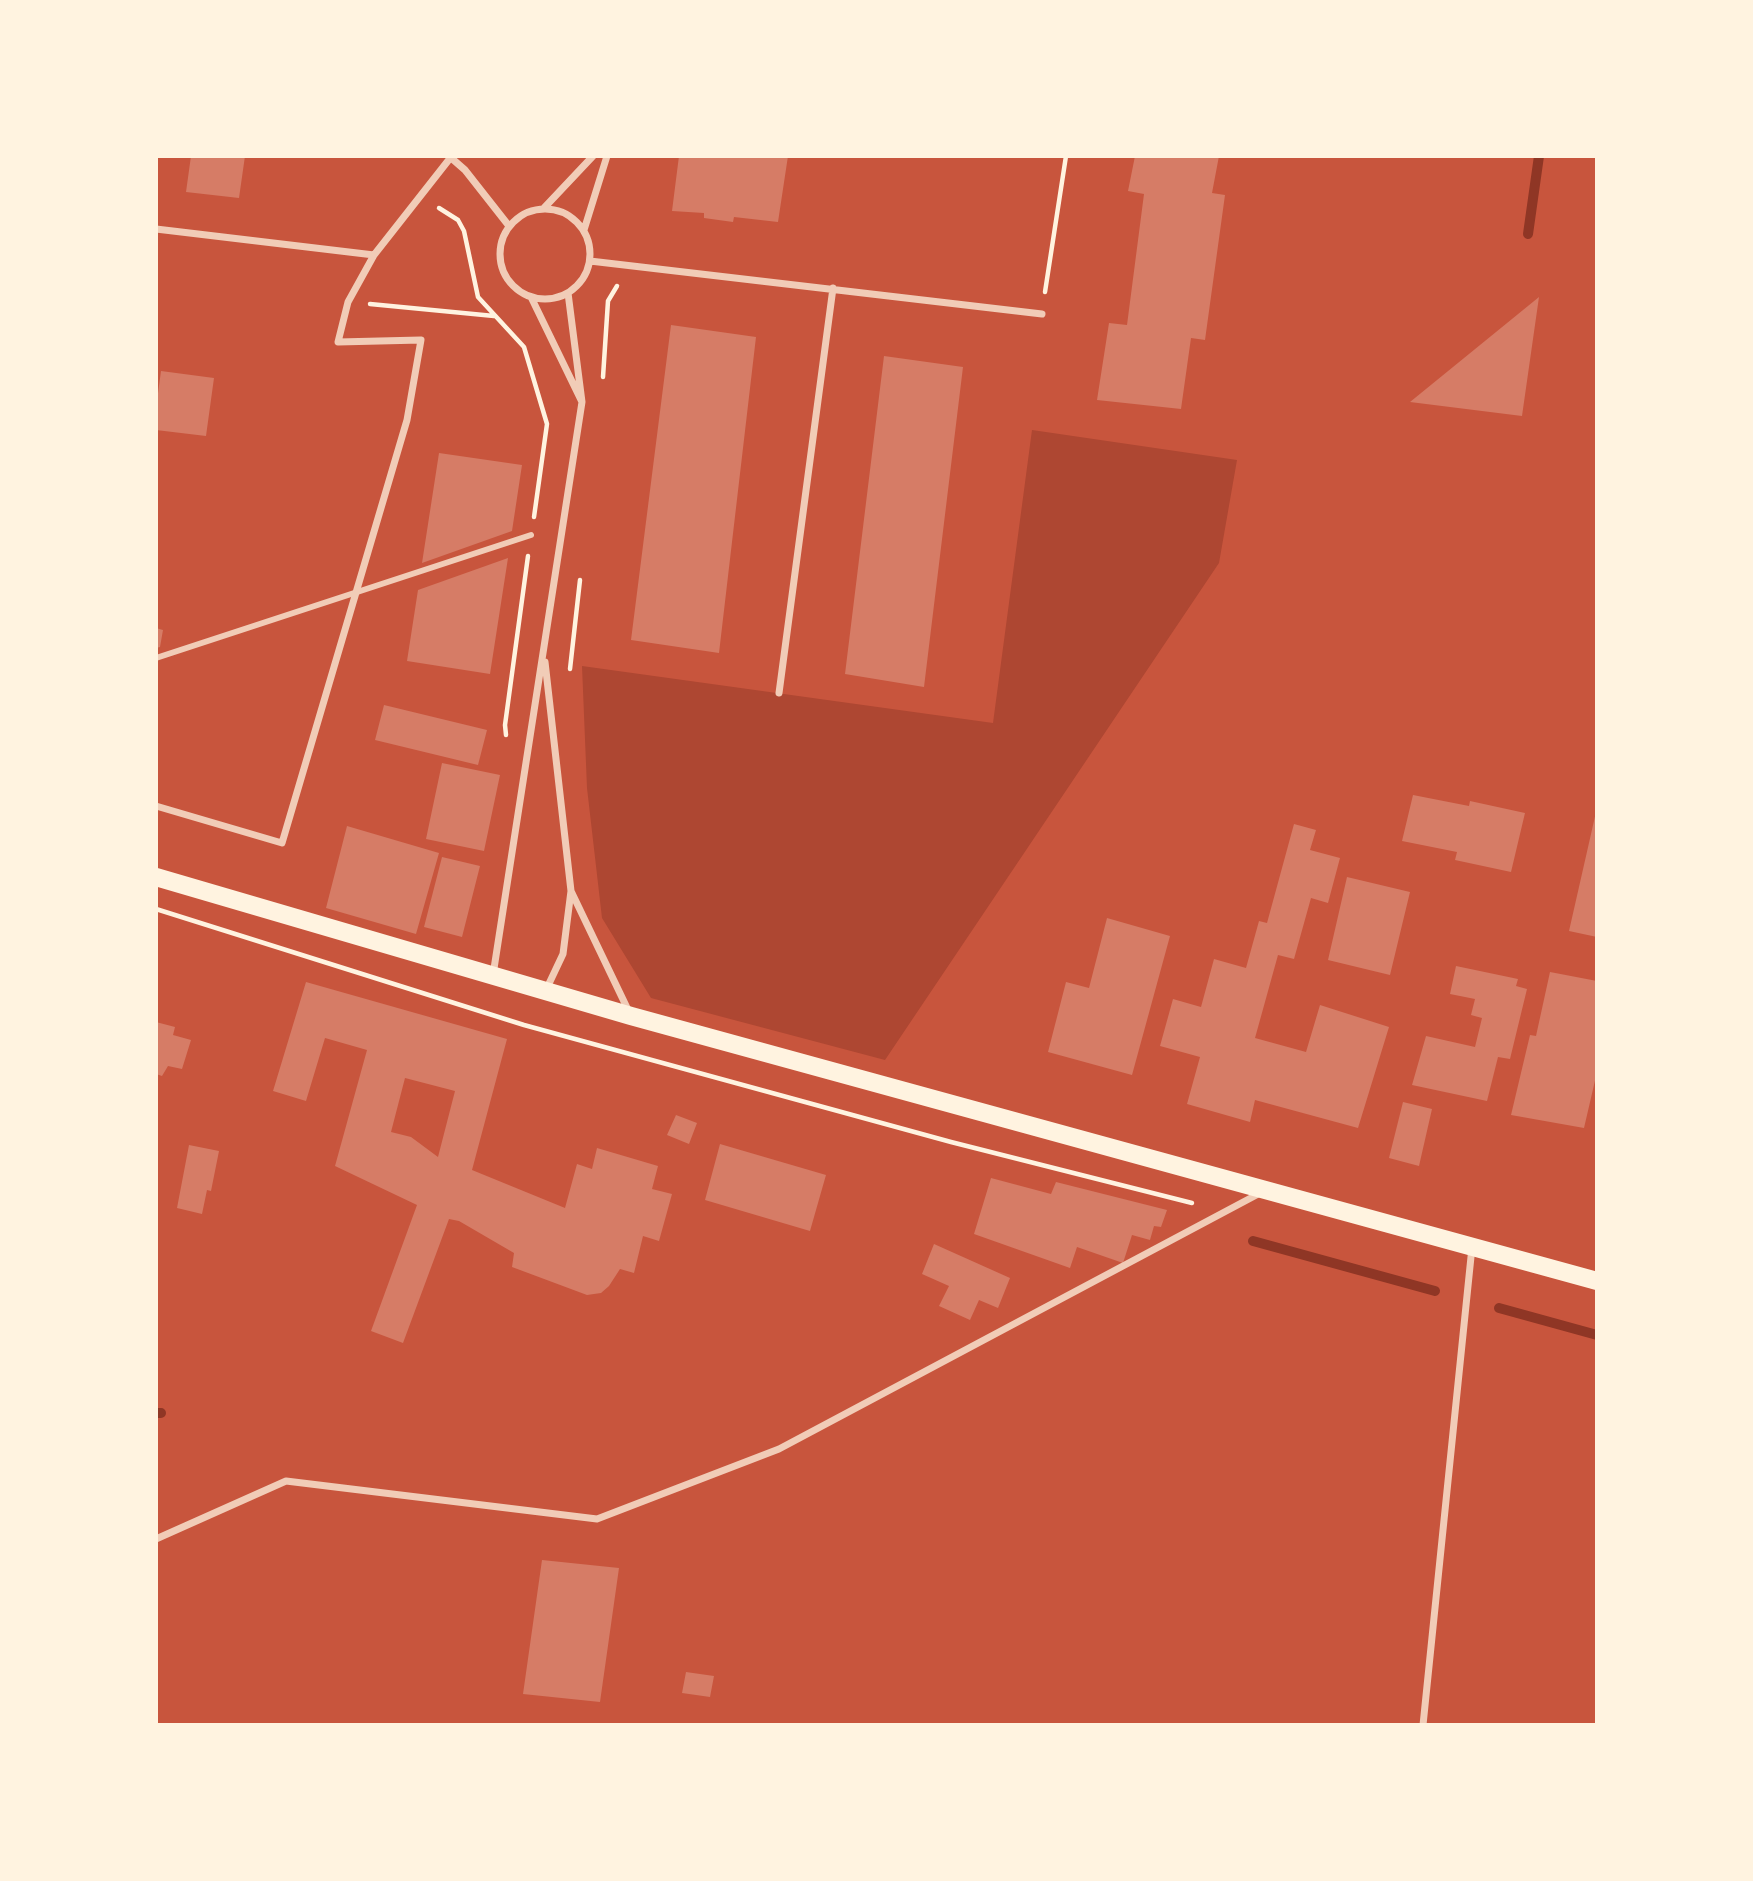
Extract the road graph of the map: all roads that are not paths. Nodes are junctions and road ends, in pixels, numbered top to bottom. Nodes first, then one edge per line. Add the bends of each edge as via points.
1 (593, 156) edge
2 (607, 156) edge
3 (450, 157) edge
4 (544, 208) junction
5 (509, 226) junction
6 (156, 229) edge
7 (584, 230) junction
8 (374, 255) junction
9 (590, 261) junction
10 (833, 288) junction
11 (568, 293) junction
12 (531, 297) junction
13 (1042, 314) road end
14 (582, 402) junction
15 (531, 536) dead end
16 (357, 593) junction
17 (544, 651) junction
18 (156, 658) edge
19 (779, 693) dead end
20 (156, 806) edge
21 (156, 877) edge
22 (571, 891) junction
23 (493, 975) junction
24 (545, 991) junction
25 (631, 1016) junction
26 (1266, 1190) junction
27 (1472, 1247) junction
28 (1597, 1281) edge
29 (156, 1539) edge
30 (1423, 1725) edge

1 - 4 street
2 - 7 street
3 - 5 street
3 - 8 street
4 - 5 street via 518,216
4 - 7 street via 567,214
5 - 12 street via 500,246 501,268 513,286
6 - 8 street
7 - 9 street
8 - 16 street via 348,302 338,342 421,340 407,420
9 - 10 street
9 - 11 street via 586,274
10 - 13 street
10 - 19 street
11 - 12 street
11 - 14 street
12 - 14 street
14 - 17 street
15 - 16 street
16 - 18 street
16 - 20 street via 282,843
17 - 22 street
17 - 23 street
21 - 23 main road
22 - 24 street via 563,954
22 - 25 street
23 - 24 main road
24 - 25 main road
25 - 26 main road
26 - 27 main road
26 - 29 street via 779,1449 597,1519 286,1481
27 - 28 main road
27 - 30 street

